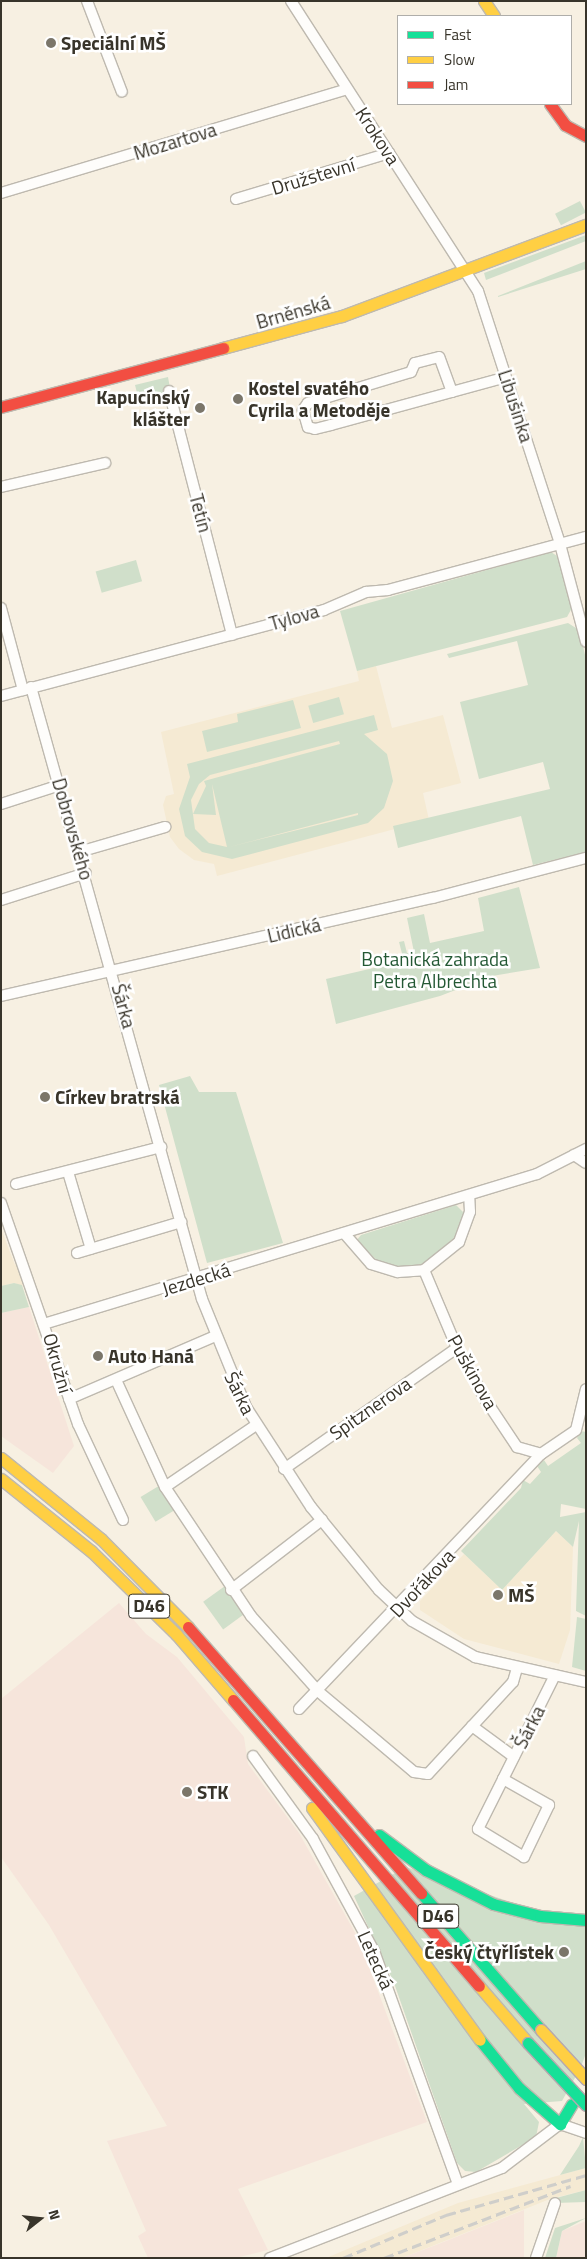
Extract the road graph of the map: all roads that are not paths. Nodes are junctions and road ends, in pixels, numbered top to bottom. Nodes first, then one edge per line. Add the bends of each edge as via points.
1 (87, 1) edge
2 (291, 1) edge
3 (484, 1) edge
4 (493, 15) edge
5 (348, 89) junction
6 (122, 92) dead end
7 (551, 105) edge
8 (586, 136) edge
9 (389, 153) junction
10 (1, 193) edge
11 (236, 199) dead end
12 (586, 225) edge
13 (465, 271) junction
14 (506, 377) junction
15 (169, 391) dead end
16 (452, 392) junction
17 (1, 407) edge
18 (105, 463) dead end
19 (1, 487) edge
20 (586, 536) edge
21 (560, 544) junction
22 (1, 608) edge
23 (232, 635) junction
24 (586, 642) edge
25 (27, 689) junction
26 (1, 696) edge
27 (60, 785) junction
28 (1, 804) edge
29 (165, 827) dead end
30 (80, 852) junction
31 (586, 858) edge
32 (86, 873) junction
33 (1, 900) edge
34 (114, 970) junction
35 (1, 996) edge
36 (161, 1147) junction
37 (586, 1149) edge
38 (574, 1155) junction
39 (586, 1163) edge
40 (68, 1172) junction
41 (16, 1184) dead end
42 (468, 1195) junction
43 (1, 1203) edge
44 (181, 1222) junction
45 (344, 1233) junction
46 (90, 1249) junction
47 (77, 1253) dead end
48 (424, 1270) junction
49 (196, 1279) junction
50 (47, 1323) junction
51 (215, 1336) junction
52 (457, 1348) junction
53 (117, 1382) junction
54 (586, 1389) edge
55 (69, 1399) junction
56 (256, 1425) junction
57 (541, 1454) junction
58 (1, 1458) edge
59 (284, 1469) junction
60 (1, 1479) edge
61 (166, 1487) junction
62 (123, 1520) dead end
63 (322, 1520) junction
64 (231, 1590) junction
65 (398, 1609) junction
66 (517, 1668) junction
67 (555, 1676) junction
68 (586, 1682) edge
69 (319, 1692) junction
70 (299, 1709) dead end
71 (472, 1726) junction
72 (278, 1752) junction
73 (253, 1756) dead end
74 (514, 1757) junction
75 (503, 1779) junction
76 (338, 1799) junction
77 (586, 1920) edge
78 (586, 2079) edge
79 (572, 2104) dead end
80 (586, 2105) edge
81 (560, 2124) junction
82 (586, 2133) edge
83 (458, 2184) junction
84 (554, 2203) dead end
85 (270, 2258) edge
86 (536, 2258) edge

1 - 6 street
2 - 5 street, Krokova
3 - 4 main road
5 - 9 street, Krokova
5 - 10 street, Mozartova
7 - 8 main road via 565,125
9 - 11 street, Družstevní
9 - 13 street, Krokova
12 - 13 main road, Brněnská
13 - 14 street, Libušinka via 478,291
13 - 17 main road, Brněnská via 276,336
14 - 16 street
14 - 21 street, Libušinka
15 - 23 street, Tetín
16 - 16 street via 315,429 308,427 303,410 308,403 411,372 415,363 439,357
18 - 19 street
20 - 21 street, Tylova
21 - 23 street, Tylova via 388,590 366,592 324,610
21 - 24 street, Libušinka
22 - 25 street, Dobrovského
23 - 25 street, Tylova
25 - 26 street, Tylova
25 - 27 street, Dobrovského
27 - 28 street
27 - 30 street, Dobrovského
29 - 30 street
30 - 32 street, Dobrovského
31 - 34 street, Lidická via 433,898
32 - 33 street
32 - 34 street, Dobrovského
34 - 35 street, Lidická
34 - 36 street, Šárka
36 - 40 street
36 - 44 street, Šárka
37 - 38 street, Jezdecká
38 - 39 street
38 - 42 street, Jezdecká via 550,1169
40 - 41 street
40 - 46 street
42 - 45 street, Jezdecká
42 - 48 street via 470,1212 459,1242
43 - 50 street, Okružní via 38,1314
44 - 46 street
44 - 49 street, Šárka
45 - 48 street via 371,1264 398,1272
45 - 49 street, Jezdecká
46 - 47 street
48 - 52 street, Puškinova
49 - 50 street, Jezdecká
49 - 51 street, Šárka
50 - 55 street, Okružní
51 - 53 street via 126,1373
51 - 56 street, Šárka
52 - 57 street, Puškinova via 517,1447
52 - 59 street, Spitznerova
53 - 55 street
53 - 61 street
54 - 57 street, Dvořákova via 576,1430
55 - 62 street, Okružní
56 - 59 street, Šárka
56 - 61 street
57 - 65 street, Dvořákova
58 - 76 main road, D46 via 65,1507 160,1597
59 - 63 street, Šárka
60 - 72 main road, D46 via 127,1584
61 - 64 street
63 - 64 street
63 - 65 street, Šárka
64 - 69 street
65 - 66 street, Šárka via 443,1642
65 - 69 street, Dvořákova
66 - 67 street, Šárka
66 - 71 street via 513,1682
67 - 68 street, Šárka
67 - 74 street, Šárka
69 - 70 street, Dvořákova
69 - 71 street via 414,1772 428,1774
71 - 74 street
72 - 80 main road, D46, bridge via 528,2043
72 - 81 main road via 443,1994 519,2088
73 - 83 street, Letecká via 313,1839 374,1951
74 - 75 street, Šárka
75 - 75 street, Šárka via 478,1829 524,1857 549,1805
76 - 77 main road via 411,1860 465,1892 540,1916
76 - 78 main road, D46, bridge
79 - 81 main road
81 - 82 street
81 - 83 street via 516,2160
83 - 85 street
84 - 86 street

